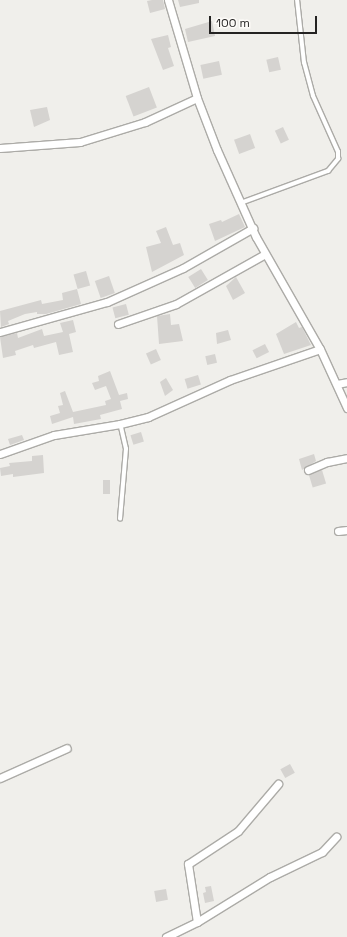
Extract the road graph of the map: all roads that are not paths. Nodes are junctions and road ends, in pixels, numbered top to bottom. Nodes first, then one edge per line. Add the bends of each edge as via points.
1 (168, 0) edge
2 (297, 0) edge
3 (197, 98) junction
4 (0, 148) edge
5 (241, 203) junction
6 (252, 228) junction
7 (265, 254) junction
8 (118, 324) dead end
9 (0, 332) edge
10 (320, 349) junction
11 (347, 382) edge
12 (337, 384) junction
13 (347, 408) edge
14 (120, 424) junction
15 (0, 454) edge
16 (347, 458) edge
17 (308, 470) dead end
18 (120, 519) dead end
19 (347, 530) edge
20 (338, 531) dead end
21 (67, 748) dead end
22 (0, 778) edge
23 (278, 784) dead end
24 (336, 837) dead end
25 (197, 922) junction
26 (166, 937) edge

1 - 3 street
2 - 5 lane via 304,63 313,96 338,152 338,159 328,171
3 - 4 street via 145,122 80,142
3 - 5 street
5 - 6 street
6 - 7 street
6 - 9 street via 183,268 107,302
7 - 8 street via 176,304
7 - 10 street
10 - 12 street
10 - 14 street via 230,380 148,417
11 - 12 street
12 - 13 street
14 - 15 street via 54,435
14 - 18 lane via 126,449
16 - 17 street via 327,462
19 - 20 street
21 - 22 street
23 - 25 street via 238,831 188,864
24 - 25 street via 322,852 270,877
25 - 26 street

